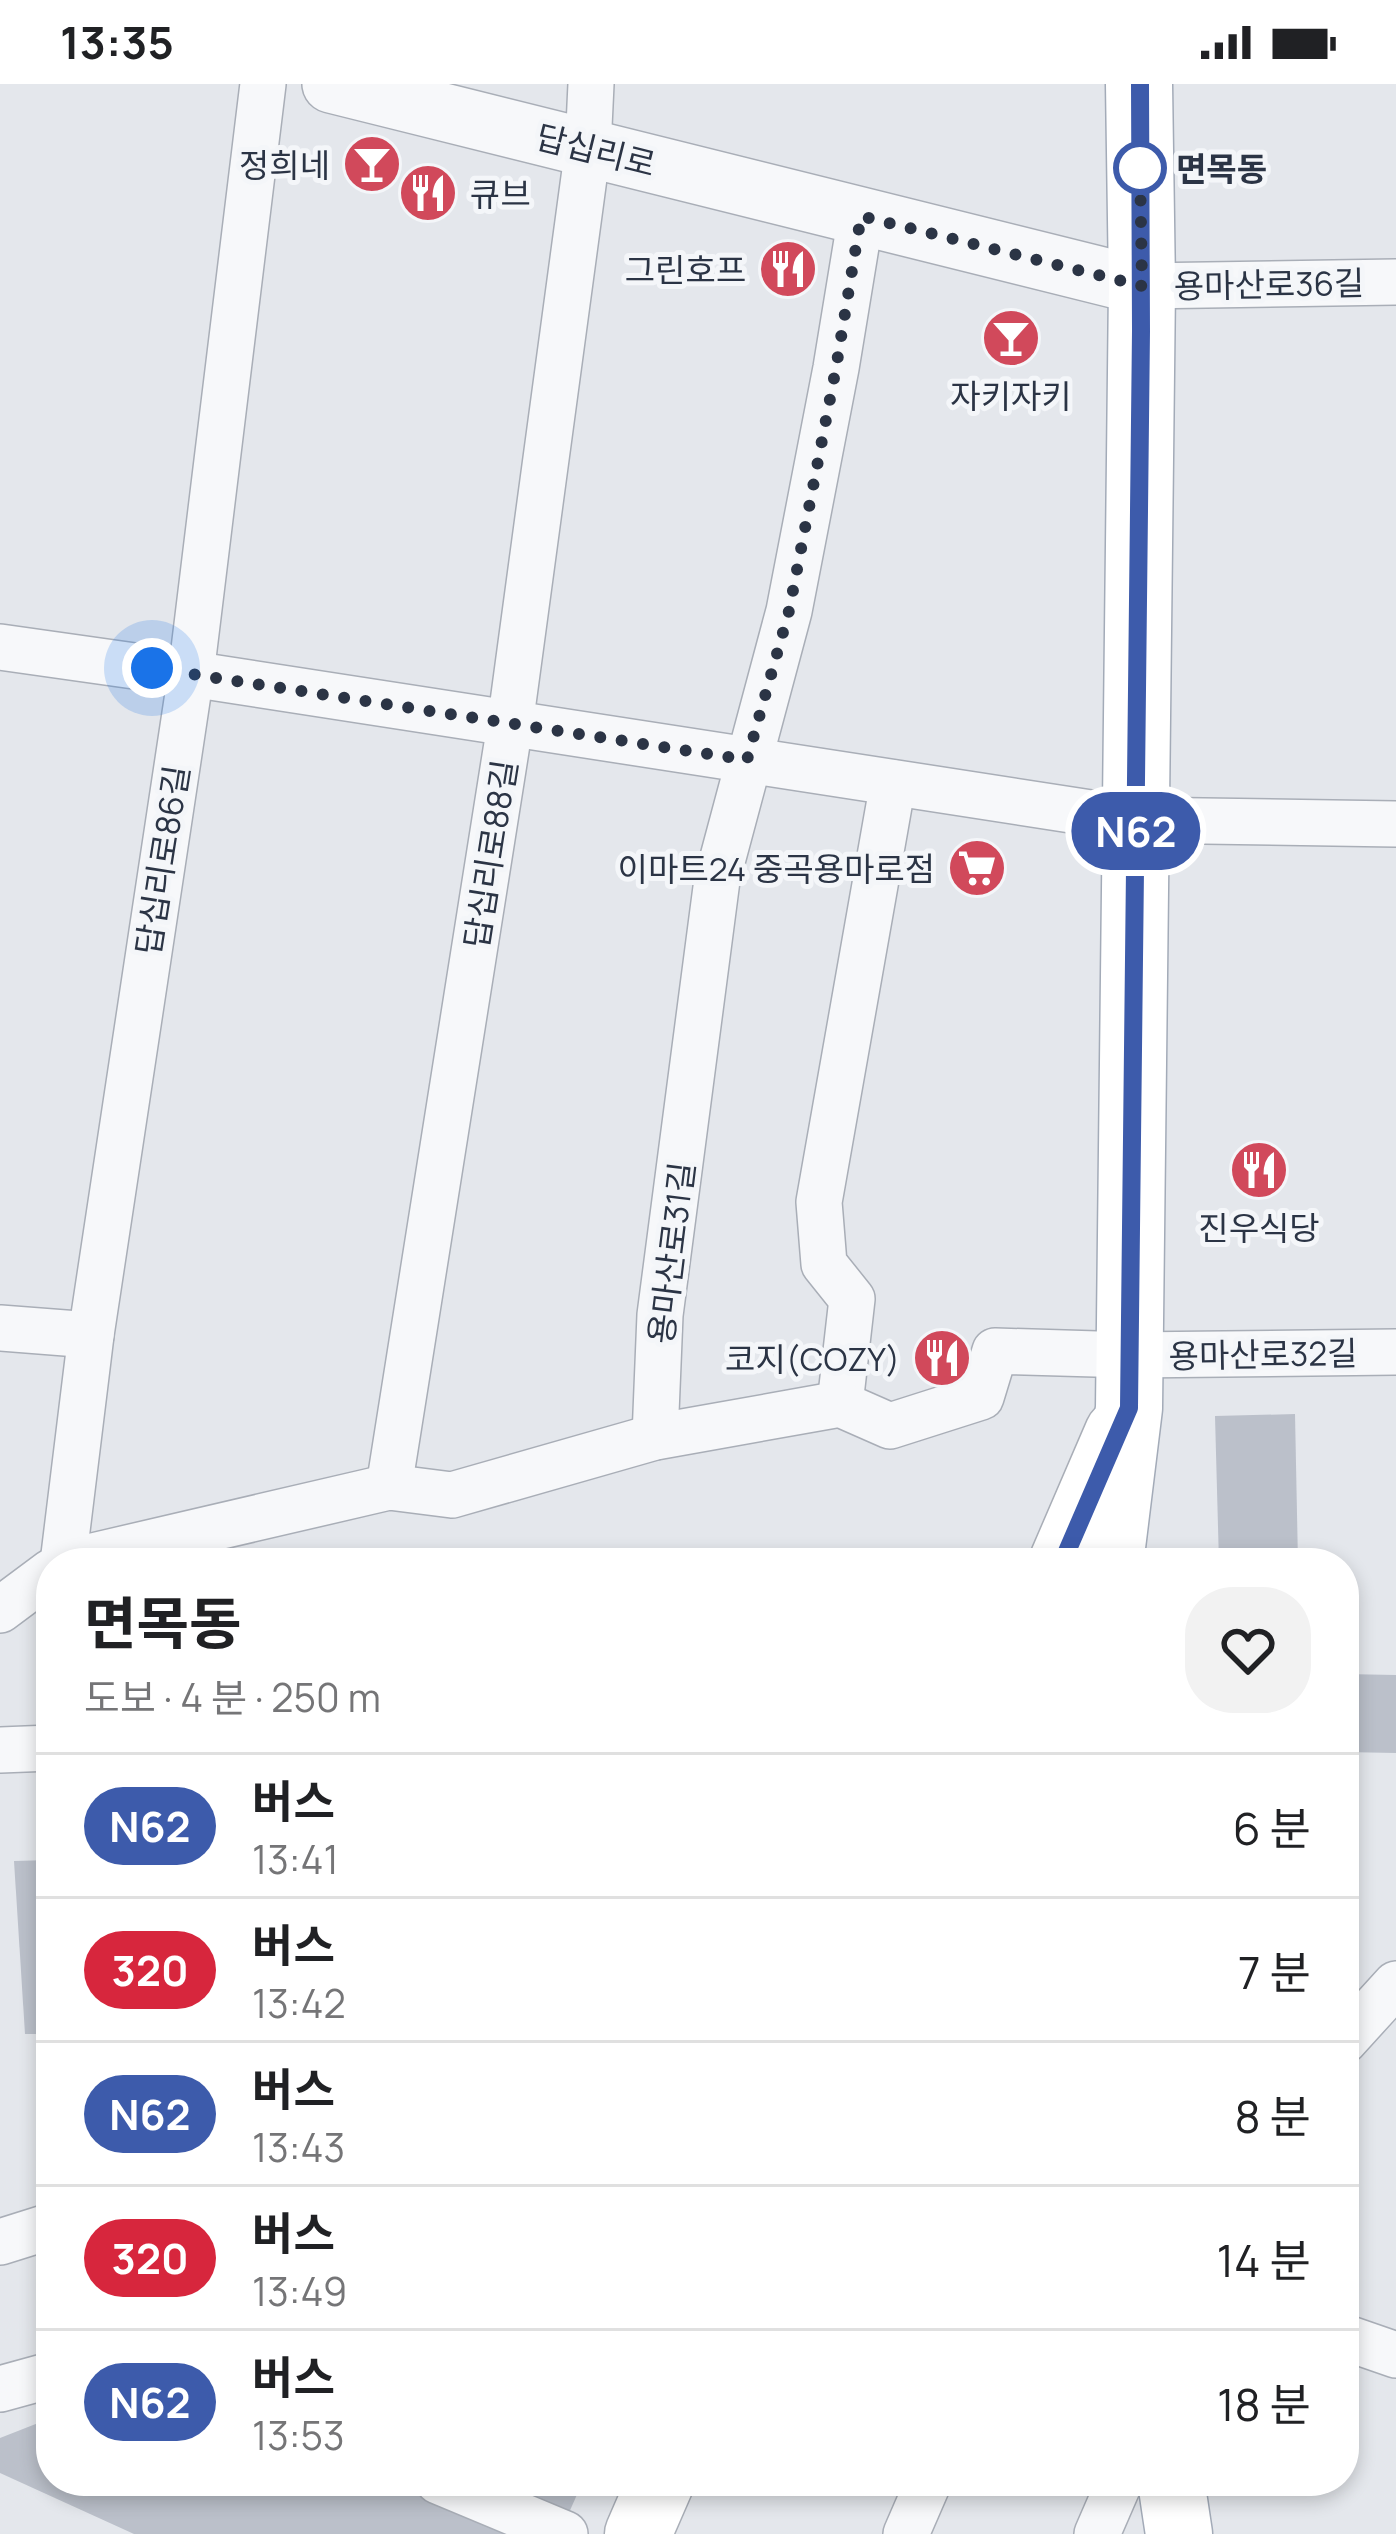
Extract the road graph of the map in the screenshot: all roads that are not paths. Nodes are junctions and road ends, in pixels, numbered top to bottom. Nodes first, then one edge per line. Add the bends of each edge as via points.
1 (263, 84) edge
2 (332, 84) edge
3 (591, 84) edge
4 (1139, 84) edge
5 (588, 148) junction
6 (861, 216) junction
7 (1396, 282) edge
8 (1142, 286) junction
9 (0, 647) edge
10 (190, 674) junction
11 (510, 725) junction
12 (747, 760) junction
13 (893, 783) junction
14 (1136, 820) junction
15 (1396, 824) edge
16 (0, 1328) edge
17 (91, 1336) junction
18 (1396, 1352) edge
19 (1130, 1382) junction
20 (840, 1404) junction
21 (655, 1436) junction
22 (389, 1487) junction
23 (65, 1548) edge
24 (127, 1548) edge
25 (1068, 1548) edge
26 (1112, 1548) edge
27 (36, 1583) edge
28 (0, 1610) edge
29 (36, 1749) edge
30 (0, 1750) edge
31 (1396, 1984) edge
32 (1359, 2025) edge
33 (36, 2231) edge
34 (0, 2242) edge
35 (1359, 2342) edge
36 (1396, 2355) edge
37 (36, 2379) edge
38 (0, 2389) edge
39 (474, 2496) edge
40 (654, 2496) edge
41 (922, 2496) edge
42 (1113, 2496) edge
43 (1173, 2496) edge
44 (565, 2534) edge
45 (638, 2534) edge
46 (906, 2534) edge
47 (1096, 2534) edge
48 (1179, 2534) edge

1 - 10 street, 답십리로86길
2 - 5 street, 답십리로
3 - 5 street, 답십리로88길
4 - 8 main road
5 - 6 street, 답십리로
5 - 11 street, 답십리로88길
6 - 8 street, 답십리로
6 - 12 street via 789,611
7 - 8 street, 용마산로36길
8 - 14 main road
9 - 10 street
10 - 11 street
10 - 17 street, 답십리로86길
11 - 12 street
11 - 22 street, 답십리로88길
12 - 13 street
12 - 21 street, 용마산로31길 via 717,880 660,1315
13 - 14 street
13 - 20 street via 819,1202 824,1264 852,1299
14 - 15 street
14 - 19 main road
16 - 17 street
17 - 23 street, 답십리로86길
18 - 19 street, 용마산로32길
19 - 20 street via 995,1351 981,1397 890,1426
19 - 25 main road
19 - 26 main road
20 - 21 street
21 - 22 street via 452,1495
22 - 24 street
27 - 28 street
29 - 30 street
31 - 32 street
33 - 34 street
35 - 36 street
37 - 38 street
39 - 44 street
40 - 45 main road
41 - 46 street
42 - 47 street
43 - 48 main road

